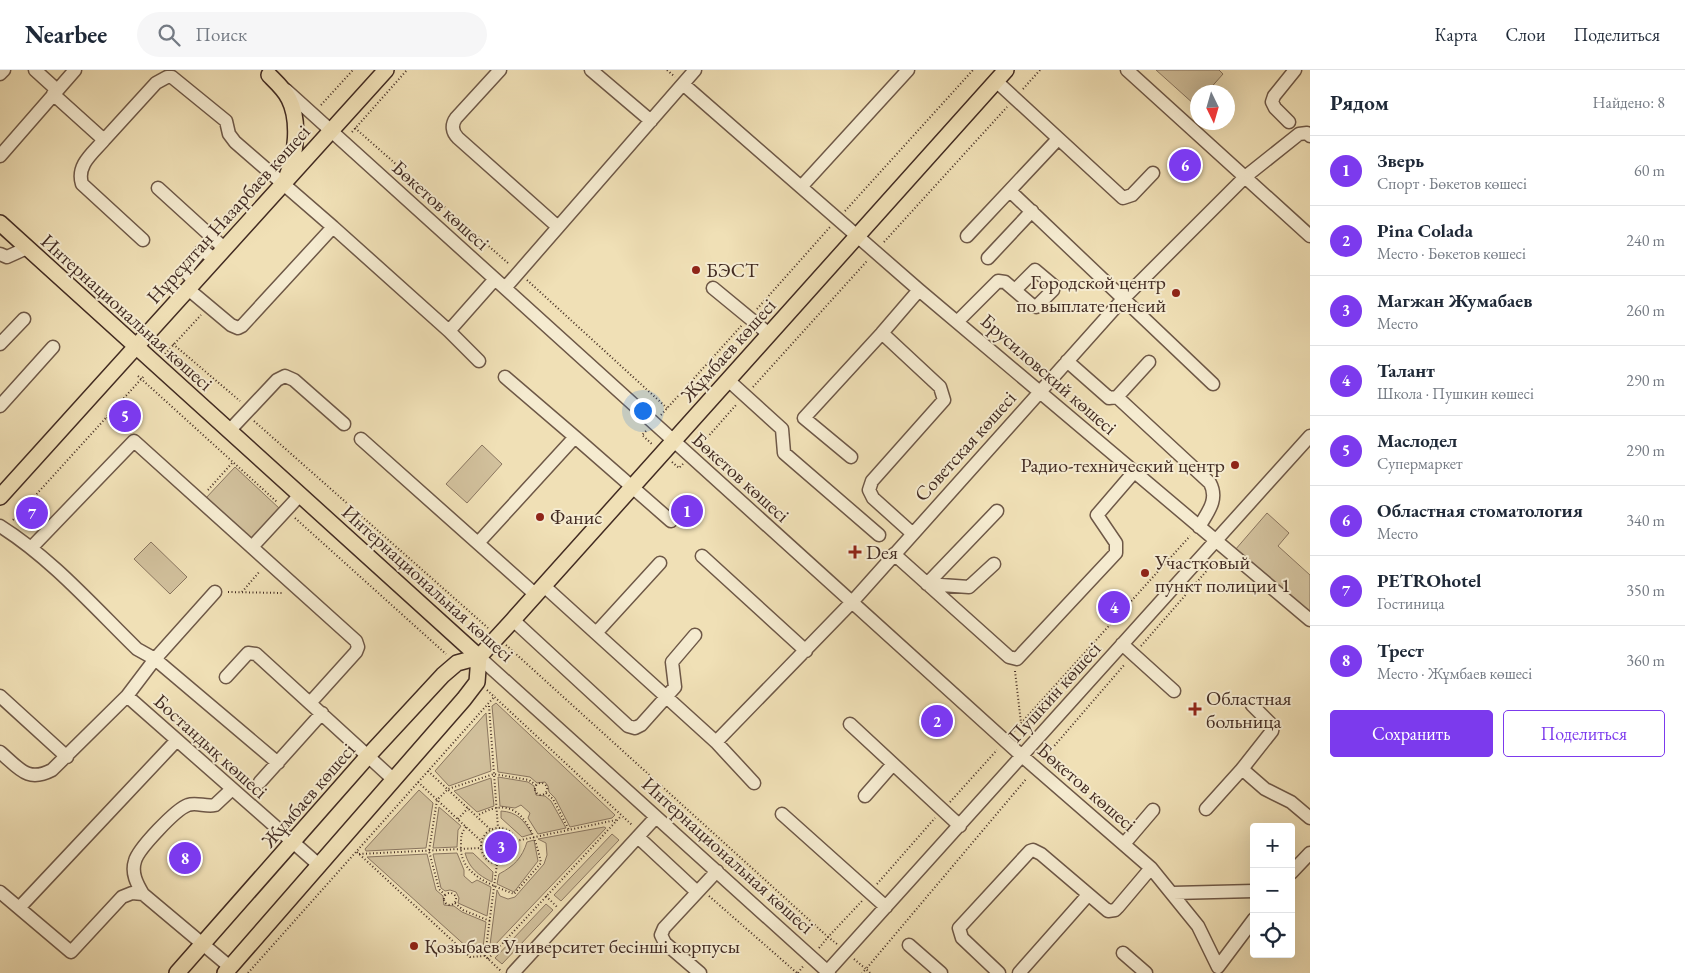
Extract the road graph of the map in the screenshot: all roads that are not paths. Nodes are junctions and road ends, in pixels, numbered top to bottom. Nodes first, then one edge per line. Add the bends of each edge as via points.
1 (4, 70) edge
2 (35, 70) edge
3 (75, 70) edge
4 (386, 70) edge
5 (500, 70) edge
6 (591, 70) edge
7 (695, 70) edge
8 (908, 70) edge
9 (1127, 70) edge
10 (1295, 70) edge
11 (267, 72) edge
12 (0, 74) edge
13 (1001, 76) edge
14 (683, 84) junction
15 (55, 92) junction
16 (651, 121) junction
17 (1289, 122) dead end
18 (331, 130) junction
19 (1310, 136) edge
20 (1058, 139) junction
21 (104, 140) junction
22 (0, 156) edge
23 (1153, 172) dead end
24 (1245, 177) junction
25 (284, 182) junction
26 (801, 187) junction
27 (158, 188) dead end
28 (1010, 191) junction
29 (1032, 212) junction
30 (0, 223) edge
31 (333, 227) junction
32 (558, 227) junction
33 (857, 236) junction
34 (967, 236) dead end
35 (1310, 236) edge
36 (143, 240) dead end
37 (28, 248) junction
38 (0, 254) edge
39 (219, 254) junction
40 (988, 258) dead end
41 (500, 284) junction
42 (191, 285) junction
43 (713, 288) dead end
44 (919, 290) junction
45 (1015, 290) dead end
46 (1123, 299) junction
47 (24, 318) dead end
48 (958, 321) junction
49 (448, 331) junction
50 (882, 333) junction
51 (769, 334) junction
52 (0, 344) edge
53 (53, 347) dead end
54 (135, 347) junction
55 (479, 361) dead end
56 (1067, 361) junction
57 (1149, 362) dead end
58 (505, 377) dead end
59 (728, 380) junction
60 (1213, 384) dead end
61 (1039, 391) junction
62 (1117, 397) junction
63 (0, 406) edge
64 (344, 424) dead end
65 (229, 431) junction
66 (1310, 436) edge
67 (575, 437) junction
68 (360, 439) dead end
69 (673, 442) junction
70 (852, 457) dead end
71 (1134, 472) junction
72 (633, 486) junction
73 (2, 492) edge
74 (300, 495) junction
75 (997, 511) dead end
76 (670, 521) dead end
77 (1199, 527) junction
78 (3, 528) edge
79 (913, 534) junction
80 (878, 535) dead end
81 (1215, 541) junction
82 (478, 544) junction
83 (252, 547) junction
84 (31, 548) junction
85 (894, 554) junction
86 (702, 556) dead end
87 (660, 563) dead end
88 (994, 564) dead end
89 (927, 584) junction
90 (540, 590) junction
91 (215, 592) road end
92 (853, 601) junction
93 (513, 620) junction
94 (1310, 620) edge
95 (597, 632) junction
96 (695, 635) dead end
97 (1122, 644) junction
98 (806, 651) junction
99 (479, 656) junction
100 (155, 659) junction
101 (226, 677) dead end
102 (1174, 691) dead end
103 (0, 696) edge
104 (127, 696) junction
105 (666, 697) junction
106 (310, 703) junction
107 (1252, 705) dead end
108 (322, 713) junction
109 (850, 724) dead end
110 (177, 740) junction
111 (716, 742) junction
112 (0, 752) edge
113 (368, 756) junction
114 (1022, 756) junction
115 (68, 757) junction
116 (278, 763) junction
117 (893, 764) junction
118 (1242, 769) junction
119 (394, 780) junction
120 (260, 782) dead end
121 (754, 783) dead end
122 (231, 790) junction
123 (865, 796) dead end
124 (1206, 809) dead end
125 (1153, 810) dead end
126 (782, 814) dead end
127 (656, 817) junction
128 (1310, 818) edge
129 (960, 826) junction
130 (641, 836) junction
131 (294, 843) junction
132 (1124, 844) junction
133 (1310, 853) edge
134 (320, 866) junction
135 (1151, 868) junction
136 (1295, 869) edge
137 (717, 871) junction
138 (1250, 891) edge
139 (0, 892) edge
140 (697, 892) junction
141 (1173, 893) junction
142 (143, 894) junction
143 (1088, 895) junction
144 (886, 907) junction
145 (19, 908) junction
146 (1250, 925) edge
147 (203, 944) junction
148 (909, 944) dead end
149 (1123, 953) dead end
150 (228, 970) edge
151 (1218, 970) edge
152 (828, 972) edge
153 (177, 973) edge
154 (513, 973) edge
155 (700, 973) edge
156 (941, 973) edge
157 (999, 973) edge
158 (1019, 973) edge
159 (1146, 973) edge

1 - 12 street
2 - 15 street
3 - 15 street
4 - 18 main road, Нұрсұлтан Назарбаев көшесі
5 - 32 street via 456,118 453,131
6 - 16 street
7 - 14 street
8 - 26 street
9 - 24 street
10 - 17 street via 1272,102
11 - 18 street, Бөкетов көшесі
11 - 25 main road via 288,97 294,114 293,154
13 - 20 street via 1015,98
13 - 33 main road, Жұмбаев көшесі
14 - 16 street
14 - 26 street, Брусиловский көшесі
15 - 21 street
15 - 22 street
16 - 32 street
18 - 25 main road, Нұрсұлтан Назарбаев көшесі
18 - 41 street, Бөкетов көшесі
19 - 24 street, Советская көшесі via 1299,134
20 - 23 street via 1123,198 1132,195
20 - 28 street
21 - 25 street via 156,83 172,77 226,121 231,138
21 - 36 street via 82,166 82,184
24 - 35 street
24 - 46 street, Советская көшесі
25 - 31 street
25 - 39 main road, Нұрсұлтан Назарбаев көшесі
26 - 33 street, Брусиловский көшесі
27 - 39 street
28 - 29 street
28 - 34 street
29 - 40 street
29 - 46 street
30 - 37 main road, Интернациональная көшесі
31 - 42 street via 238,328 208,306
31 - 49 street
32 - 41 street via 519,272
33 - 44 street, Брусиловский көшесі
33 - 51 main road, Жұмбаев көшесі
37 - 38 street via 7,257
37 - 54 main road, Интернациональная көшесі
39 - 42 main road, Нұрсұлтан Назарбаев көшесі
41 - 49 street
41 - 69 street, Бөкетов көшесі
42 - 54 main road, Нұрсұлтан Назарбаев көшесі
43 - 51 street
44 - 48 street, Брусиловский көшесі
44 - 50 street
45 - 48 street via 998,281
46 - 56 street, Советская көшесі
46 - 60 street
47 - 52 street
48 - 61 street, Брусиловский көшесі
49 - 55 street
50 - 70 street via 804,418
50 - 79 street via 944,395 942,404 872,481 869,490 873,498
51 - 59 main road, Жұмбаев көшесі
53 - 63 street
54 - 65 main road, Интернациональная көшесі
54 - 73 main road, Нұрсұлтан Назарбаев көшесі
56 - 61 street, Советская көшесі
56 - 62 street via 1109,398
57 - 62 street
58 - 67 street
59 - 69 main road, Жұмбаев көшесі
59 - 80 street via 782,429 784,453
61 - 71 street, Брусиловский көшесі
61 - 79 street, Советская көшесі
62 - 77 street via 1210,483 1214,492 1213,502
64 - 65 street via 294,380 285,376 277,380
65 - 74 main road, Интернациональная көшесі
66 - 81 street, Пушкин көшесі
67 - 72 street
67 - 82 street
68 - 82 street
69 - 72 main road, Жұмбаев көшесі
69 - 92 street, Бөкетов көшесі
71 - 77 street, Брусиловский көшесі
71 - 89 street via 1097,515 1116,544 1116,553 1020,657 1014,660
72 - 76 street
72 - 90 main road, Жұмбаев көшесі
74 - 83 street
74 - 99 main road, Интернациональная көшесі
75 - 89 street
77 - 81 street, Брусиловский көшесі
78 - 84 street
79 - 85 street, Советская көшесі
81 - 94 street, Брусиловский көшесі
81 - 97 street, Пушкин көшесі
82 - 90 street
83 - 84 street via 134,441
83 - 106 street via 358,646
84 - 100 street via 137,649
85 - 89 street
85 - 92 street, Советская көшесі
86 - 98 street
87 - 95 street
88 - 89 street via 969,587
90 - 93 main road, Жұмбаев көшесі
90 - 95 street
91 - 100 street
92 - 98 street, Советская көшесі
92 - 114 street, Бөкетов көшесі
93 - 99 main road, Жұмбаев көшесі
93 - 105 street via 631,728 641,725
95 - 105 street
96 - 105 street via 672,662 676,686
97 - 102 street
97 - 114 street, Пушкин көшесі
98 - 111 street, Советская көшесі
99 - 113 main road, Жұмбаев көшесі via 456,663
99 - 119 main road via 476,682
99 - 127 street, Интернациональная көшесі
100 - 104 street
100 - 116 street
101 - 106 street via 252,652
103 - 115 street
104 - 110 street, Бостандық көшесі
104 - 115 street
105 - 111 street
106 - 108 street
107 - 118 street via 1271,722 1272,731
108 - 113 street
108 - 116 street
109 - 117 street
110 - 122 street, Бостандық көшесі
110 - 145 street
111 - 121 street
112 - 115 street via 24,772 35,776 52,770
113 - 119 street
113 - 131 main road, Жұмбаев көшесі
114 - 129 street, Пушкин көшесі
114 - 132 street, Бөкетов көшесі
116 - 120 street
117 - 123 street
117 - 129 street
118 - 124 street
118 - 128 street via 1265,789 1291,802
119 - 134 main road
122 - 131 street, Бостандық көшесі
122 - 142 street via 215,805 189,804 179,810 137,855 134,874
125 - 132 street
126 - 144 street
127 - 130 street
127 - 137 street, Интернациональная көшесі
129 - 144 street, Пушкин көшесі
130 - 140 street
130 - 154 street
131 - 134 street, Бостандық көшесі
131 - 147 main road, Жұмбаев көшесі
132 - 135 street, Бөкетов көшесі
133 - 136 street
134 - 150 main road
135 - 141 street, Бөкетов көшесі
135 - 143 street via 1115,910 1108,911
137 - 140 street
137 - 152 street, Интернациональная көшесі
138 - 141 street
139 - 145 street
140 - 155 street via 661,931 661,935 665,943
141 - 151 street, Бөкетов көшесі via 1205,938
142 - 145 street via 132,893 122,898 70,952
142 - 147 street
143 - 157 street via 1041,854 1033,850 1027,854 959,928 962,938
143 - 158 street
144 - 152 street, Пушкин көшесі
146 - 151 street
147 - 150 street
147 - 153 main road, Жұмбаев көшесі
148 - 156 street
149 - 159 street

